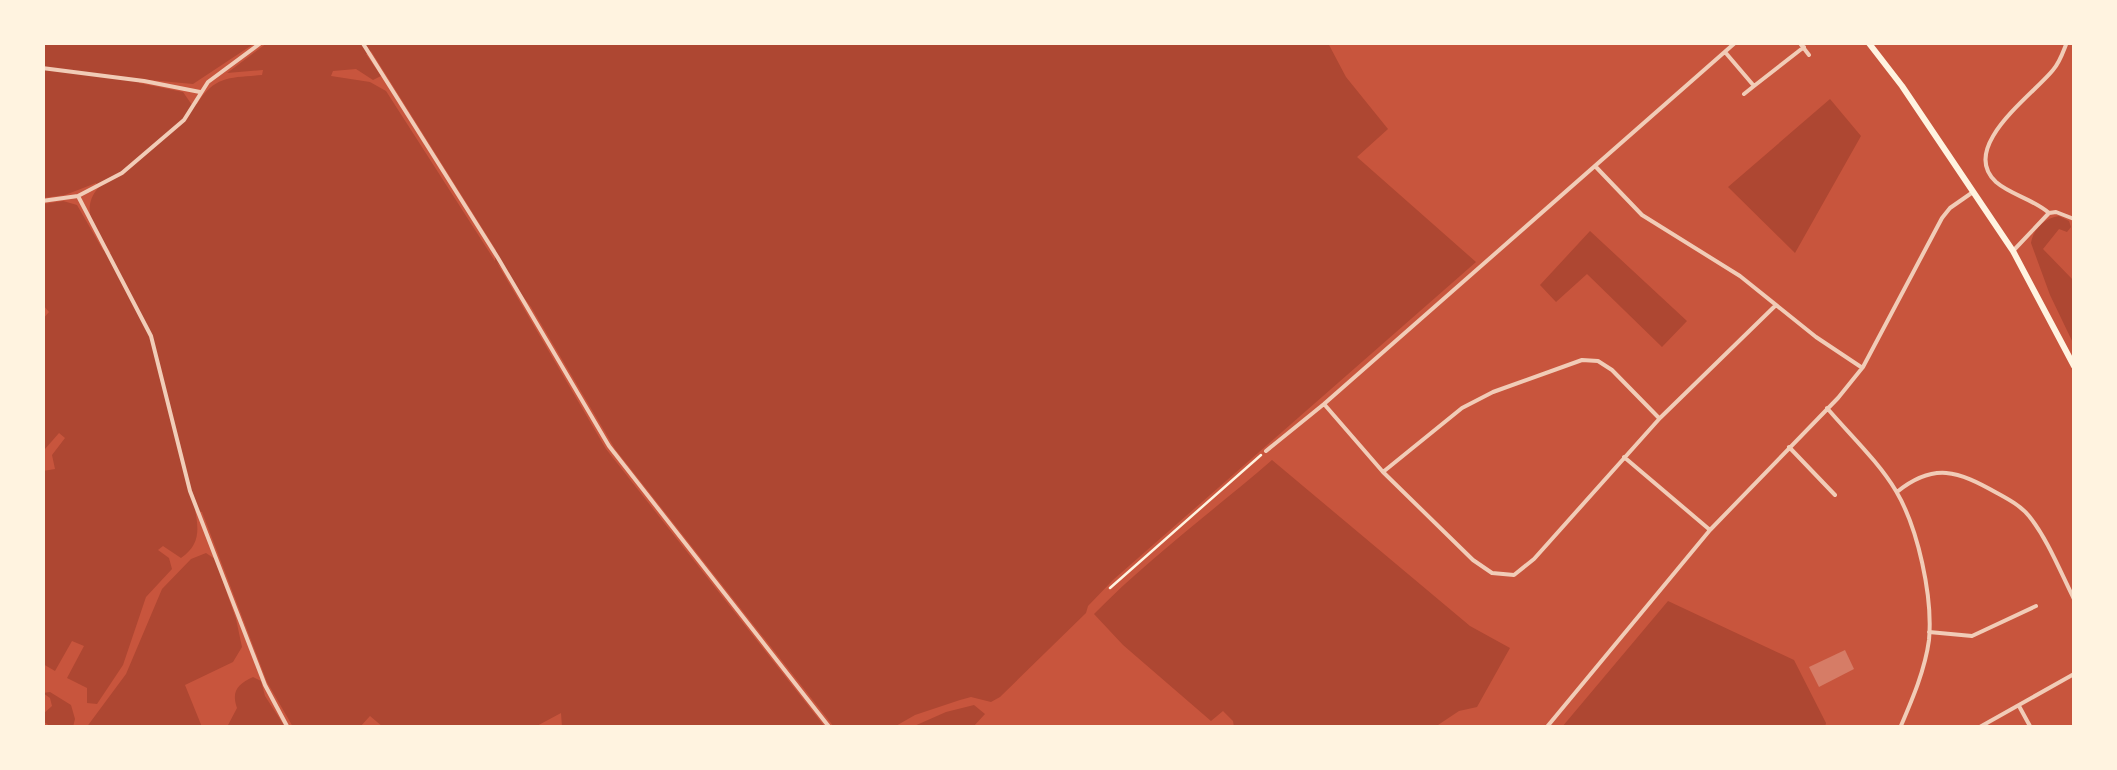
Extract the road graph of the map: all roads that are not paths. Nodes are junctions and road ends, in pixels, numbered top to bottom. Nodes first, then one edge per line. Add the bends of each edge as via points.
1 (262, 42) edge
2 (362, 42) edge
3 (1736, 42) edge
4 (1868, 42) edge
5 (2067, 42) edge
6 (1801, 45) edge
7 (1725, 52) junction
8 (1809, 55) dead end
9 (42, 68) edge
10 (1754, 86) junction
11 (200, 92) junction
12 (1744, 94) dead end
13 (1595, 166) junction
14 (1974, 192) junction
15 (78, 196) junction
16 (42, 201) edge
17 (2049, 213) junction
18 (2074, 219) edge
19 (2013, 252) junction
20 (1776, 304) junction
21 (2074, 366) edge
22 (1862, 368) junction
23 (1324, 404) junction
24 (1827, 408) junction
25 (1660, 418) junction
26 (1789, 447) junction
27 (1266, 451) road end
28 (1624, 457) junction
29 (1383, 472) junction
30 (1896, 492) junction
31 (1835, 495) dead end
32 (1710, 530) junction
33 (2074, 599) edge
34 (2036, 606) dead end
35 (1928, 632) junction
36 (2074, 674) edge
37 (2020, 706) junction
38 (1901, 727) edge
39 (288, 728) edge
40 (830, 728) edge
41 (1546, 728) edge
42 (1978, 728) edge
43 (2032, 728) edge

1 - 11 street
2 - 40 street via 609,446
3 - 7 street
4 - 14 main road
5 - 17 street via 2052,71 2004,120 1985,151 1986,168 1998,184
6 - 8 street
6 - 10 street
7 - 10 street
7 - 13 street
9 - 11 street
10 - 12 street
11 - 15 street via 172,133
13 - 20 street via 1642,215
13 - 23 street
14 - 19 main road
14 - 22 street via 1942,218
15 - 16 street
15 - 39 street via 151,336 190,491
17 - 18 street
17 - 19 street
19 - 21 main road
20 - 22 street
20 - 25 street
22 - 24 street
23 - 27 street
23 - 29 street
24 - 26 street
24 - 30 street
25 - 28 street
25 - 29 street via 1612,370 1582,360 1462,408
26 - 31 street
26 - 32 street
28 - 29 street via 1526,568 1508,576 1482,568
28 - 32 street
30 - 33 street via 1926,474 1947,471 2002,496 2026,512
30 - 35 street via 1917,543
32 - 41 street
34 - 35 street via 1972,636
35 - 38 street
36 - 37 street
37 - 42 street
37 - 43 street

